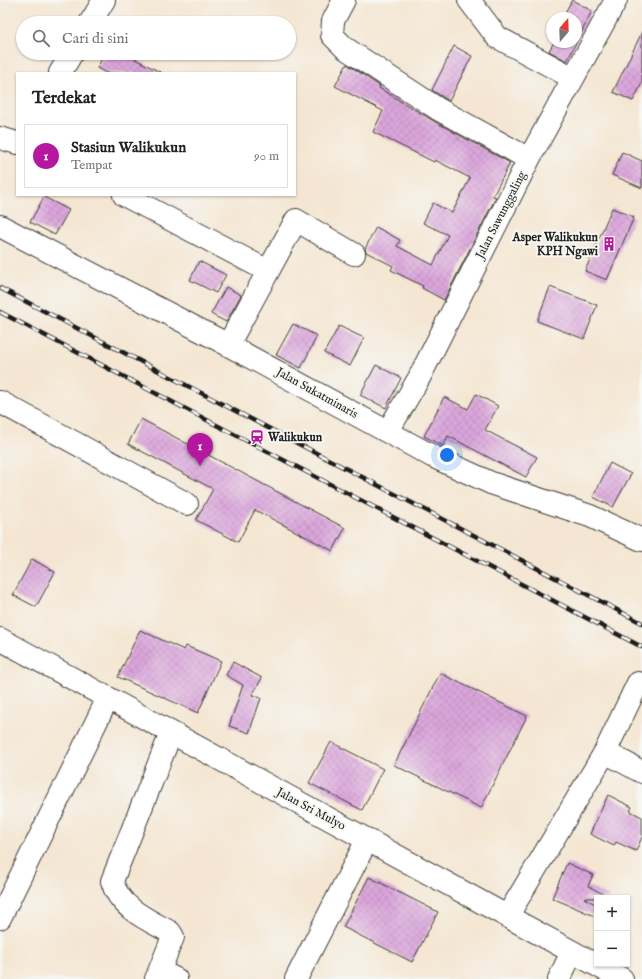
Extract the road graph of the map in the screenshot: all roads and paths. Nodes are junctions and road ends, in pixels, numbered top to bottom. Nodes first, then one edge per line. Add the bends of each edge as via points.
1 (104, 0) edge
2 (344, 0) edge
3 (469, 0) edge
4 (616, 0) edge
5 (94, 16) edge
6 (68, 60) edge
7 (61, 72) edge
8 (573, 78) junction
9 (0, 138) edge
10 (16, 143) edge
11 (529, 159) junction
12 (126, 196) edge
13 (0, 226) edge
14 (354, 254) dead end
15 (268, 271) junction
16 (228, 345) junction
17 (0, 402) edge
18 (388, 432) junction
19 (187, 504) dead end
20 (642, 540) edge
21 (0, 639) edge
22 (638, 683) dead end
23 (108, 698) junction
24 (171, 733) junction
25 (604, 752) junction
26 (642, 772) edge
27 (367, 840) junction
28 (508, 915) junction
29 (0, 918) edge
30 (572, 952) junction
31 (164, 976) edge
32 (296, 979) edge
33 (559, 979) edge
34 (622, 979) edge

1 - 5 street
2 - 11 street via 333,21 332,35 345,48 438,109
3 - 8 street via 497,38
4 - 8 street, Jalan Sawunggaling
6 - 7 street
8 - 11 street, Jalan Sawunggaling
9 - 10 street
11 - 18 street, Jalan Sawunggaling via 419,378
12 - 15 street
13 - 16 street, Jalan Sukatminaris
14 - 15 street via 296,220
15 - 16 street
16 - 18 street, Jalan Sukatminaris
17 - 19 street
18 - 20 street, Jalan Sukatminaris via 491,483 590,516
21 - 23 street, Jalan Sri Mulyo
22 - 25 street
23 - 24 street, Jalan Sri Mulyo
23 - 29 street
24 - 27 street, Jalan Sri Mulyo
24 - 31 street via 112,881 120,900 170,932 173,937
25 - 26 street
25 - 28 street
27 - 28 street, Jalan Sri Mulyo
27 - 32 street
28 - 30 street, Jalan Sri Mulyo
30 - 33 street
30 - 34 street, Jalan Sri Mulyo

